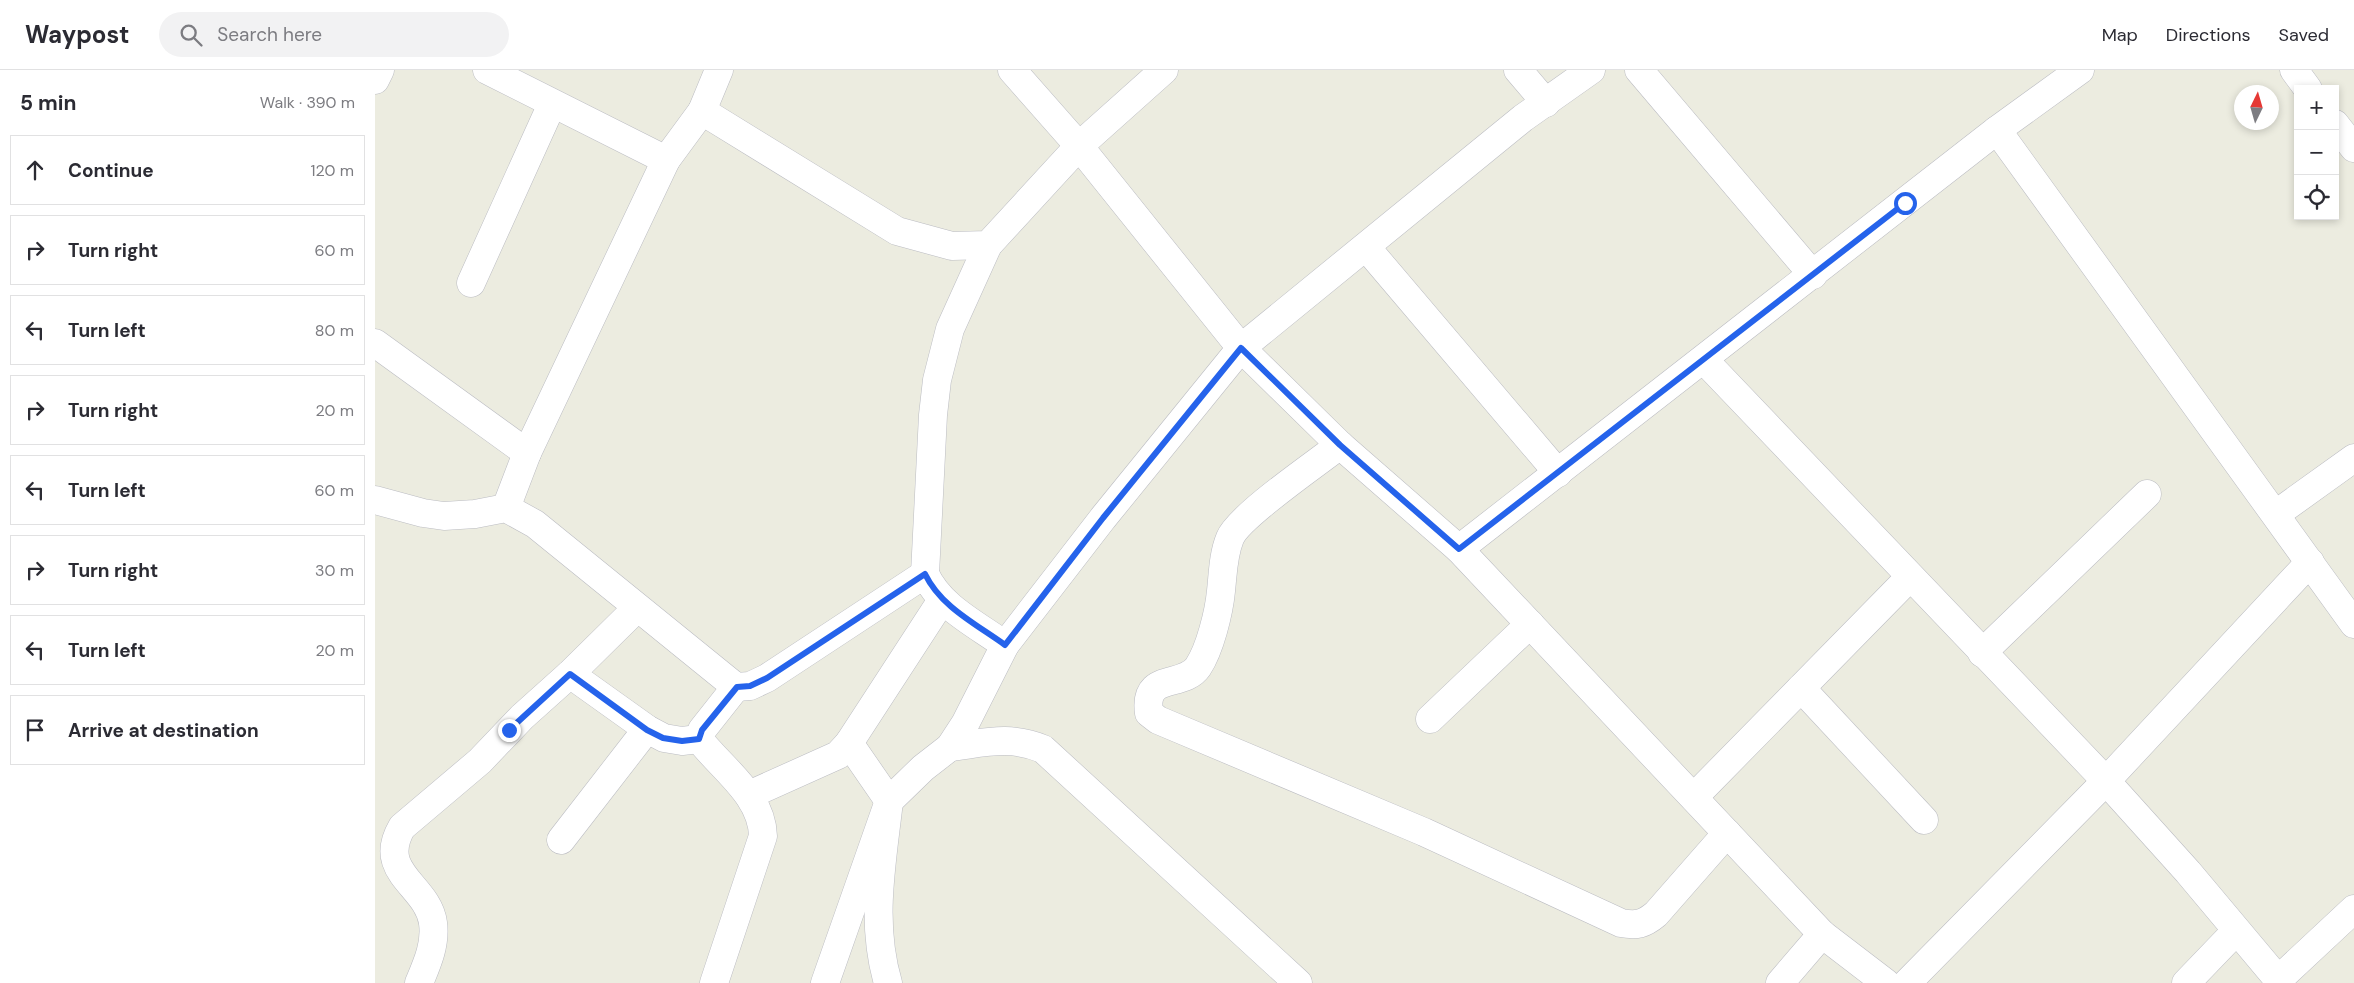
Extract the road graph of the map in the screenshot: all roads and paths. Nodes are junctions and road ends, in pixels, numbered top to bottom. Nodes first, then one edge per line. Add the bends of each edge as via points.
1 (380, 70) edge
2 (719, 70) edge
3 (1012, 70) edge
4 (1164, 70) edge
5 (1518, 70) edge
6 (1591, 70) edge
7 (1639, 70) edge
8 (2080, 70) edge
9 (2294, 70) edge
10 (502, 73) edge
11 (375, 80) edge
12 (2305, 85) edge
13 (1546, 103) junction
14 (552, 104) junction
15 (702, 111) junction
16 (2339, 129) edge
17 (1997, 130) junction
18 (1079, 146) junction
19 (2354, 148) edge
20 (666, 160) junction
21 (988, 245) junction
22 (1366, 247) junction
23 (1813, 275) junction
24 (471, 283) dead end
25 (375, 343) edge
26 (1241, 348) junction
27 (1704, 360) junction
28 (1340, 445) junction
29 (527, 453) junction
30 (2354, 458) edge
31 (1558, 473) junction
32 (2147, 494) dead end
33 (375, 500) edge
34 (506, 508) junction
35 (2276, 514) junction
36 (1459, 549) junction
37 (2310, 562) junction
38 (925, 574) junction
39 (1910, 577) junction
40 (942, 600) junction
41 (637, 608) junction
42 (1530, 624) junction
43 (2354, 624) edge
44 (1005, 645) junction
45 (1982, 653) junction
46 (570, 674) junction
47 (737, 687) junction
48 (1801, 688) junction
49 (1430, 719) dead end
50 (647, 730) junction
51 (699, 739) junction
52 (849, 743) junction
53 (949, 747) junction
54 (2106, 782) junction
55 (749, 795) junction
56 (1694, 797) junction
57 (889, 801) junction
58 (1924, 820) dead end
59 (1727, 833) junction
60 (561, 840) dead end
61 (2354, 909) edge
62 (2236, 931) junction
63 (1822, 934) junction
64 (2280, 982) edge
65 (419, 983) edge
66 (713, 983) edge
67 (825, 983) edge
68 (887, 983) edge
69 (1298, 983) edge
70 (1780, 983) edge
71 (1886, 983) edge
72 (1907, 983) edge
73 (2186, 983) edge

1 - 11 street
2 - 15 street
3 - 18 street
4 - 18 street
5 - 13 street
6 - 13 street
7 - 23 street
8 - 17 street
9 - 12 street
10 - 14 street
13 - 22 street via 1523,118
14 - 20 street
14 - 24 street
15 - 20 street
15 - 21 street via 897,231 952,246
16 - 19 street
17 - 23 street
17 - 35 street
18 - 21 street
18 - 26 street
20 - 29 street
21 - 38 street via 950,329 937,380
22 - 26 street
22 - 31 street
23 - 27 street
25 - 29 street
26 - 28 street
26 - 44 street
27 - 31 street
27 - 39 street
28 - 36 street
28 - 59 street via 1253,513 1231,536 1218,611 1202,660 1192,673 1165,681 1150,693 1147,702 1149,713 1158,720 1424,832 1621,923 1636,926 1657,914
29 - 34 street
30 - 35 street
31 - 36 street
32 - 45 street
33 - 34 street via 444,516
34 - 41 street via 535,524
35 - 37 street
36 - 42 street
37 - 43 street
37 - 54 street
38 - 40 street via 932,590
38 - 47 street via 767,678 750,686
39 - 45 street
39 - 48 street
40 - 44 street
40 - 52 street
41 - 46 street
41 - 47 street
42 - 49 street
42 - 56 street
44 - 53 street via 965,724
45 - 54 street
46 - 50 street
46 - 65 street via 480,761 393,837 390,849 394,869 433,921 430,955
47 - 51 street via 702,730
48 - 56 street
48 - 58 street
50 - 51 street via 672,740
50 - 60 street
51 - 55 street
52 - 55 street via 838,755 825,762
52 - 57 street
53 - 57 street
53 - 69 street via 1008,740 1043,749
54 - 62 street
54 - 72 street
55 - 66 street via 761,815 763,836
56 - 59 street
57 - 67 street
57 - 68 street via 877,910 879,949
59 - 63 street
61 - 64 street
62 - 64 street
62 - 73 street
63 - 70 street
63 - 71 street

